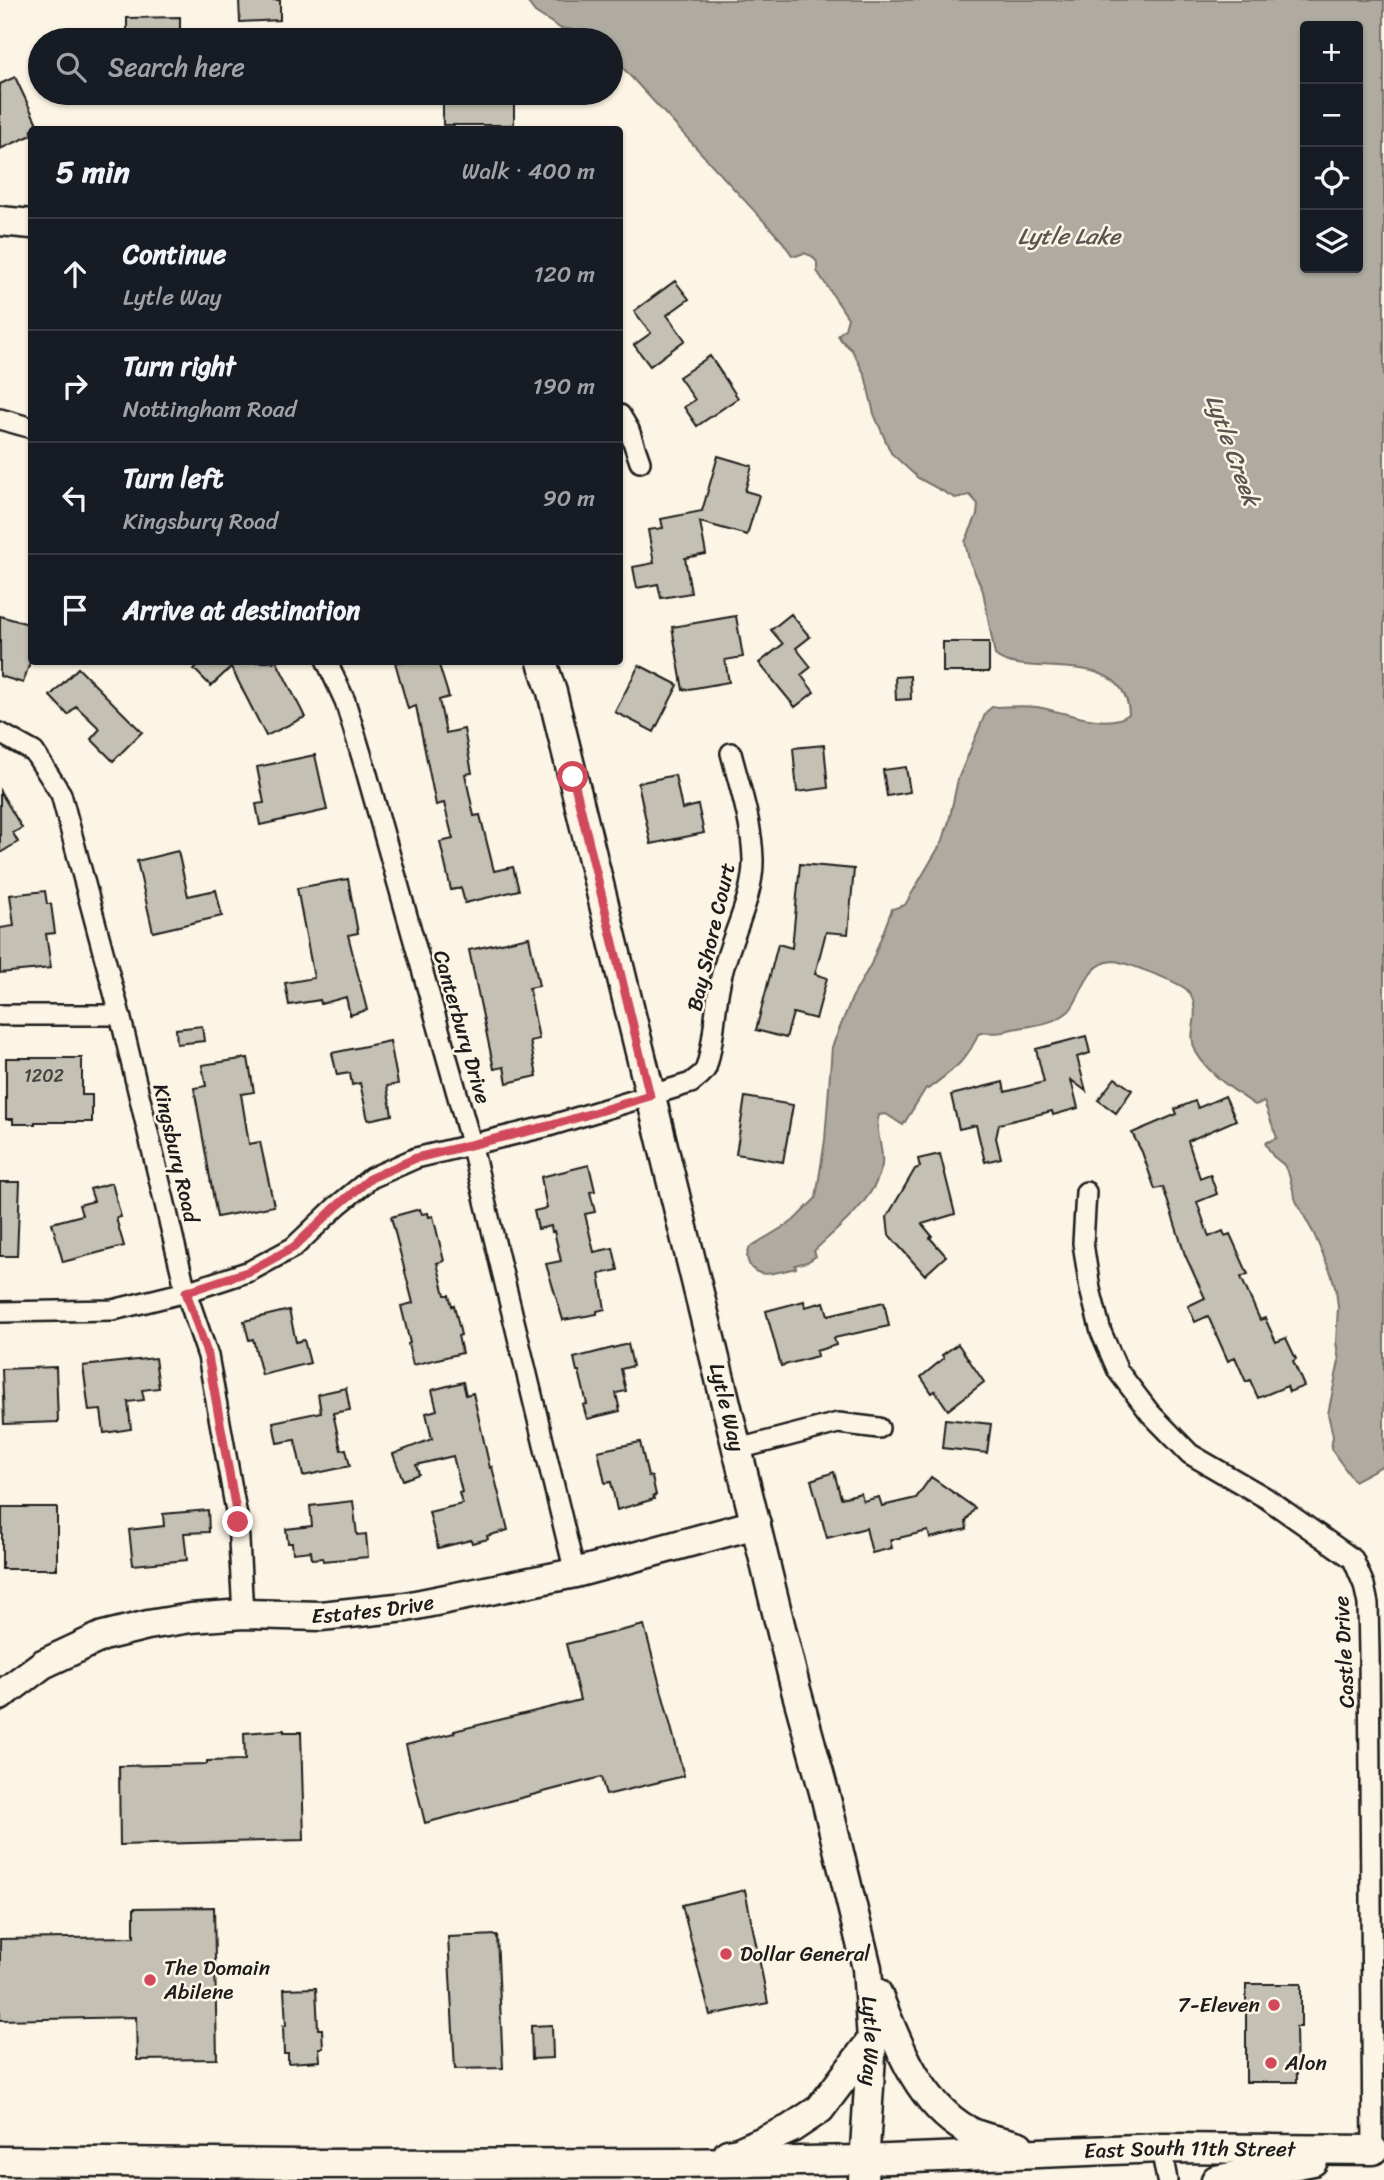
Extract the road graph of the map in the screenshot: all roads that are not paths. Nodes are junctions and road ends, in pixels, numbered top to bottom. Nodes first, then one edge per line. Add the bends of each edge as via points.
1 (0, 221) edge
2 (28, 224) edge
3 (0, 419) edge
4 (623, 420) edge
5 (28, 427) edge
6 (640, 462) dead end
7 (328, 665) edge
8 (542, 665) edge
9 (0, 733) edge
10 (731, 753) dead end
11 (0, 1015) edge
12 (120, 1015) junction
13 (650, 1096) junction
14 (471, 1143) junction
15 (1086, 1192) dead end
16 (186, 1292) junction
17 (0, 1312) edge
18 (879, 1428) dead end
19 (738, 1449) junction
20 (756, 1524) junction
21 (575, 1573) junction
22 (243, 1614) junction
23 (1, 1694) edge
24 (867, 1968) junction
25 (872, 2039) junction
26 (1161, 2148) junction
27 (1378, 2149) edge
28 (1045, 2154) junction
29 (0, 2161) edge
30 (674, 2163) junction
31 (864, 2170) edge
32 (303, 2172) edge
33 (1167, 2180) edge
34 (1216, 2180) edge

1 - 2 street
3 - 5 street
4 - 6 street
7 - 14 street, Canterbury Drive via 365,766
8 - 13 street, Lytle Way
9 - 12 street, Kingsbury Road via 34,752 61,794
10 - 13 street, Bay Shore Court via 753,860 745,907 725,961 705,1071 691,1083
11 - 12 street
12 - 16 street, Kingsbury Road
13 - 14 street
13 - 19 street, Lytle Way
14 - 16 street via 416,1158 371,1178 294,1247 250,1271
14 - 21 street, Canterbury Drive
15 - 27 street, Castle Drive via 1083,1243 1090,1289 1118,1371 1190,1454 1266,1498 1353,1559 1364,1585 1368,1604
16 - 17 street via 113,1310
16 - 22 street, Kingsbury Road via 208,1356 228,1460 238,1522
18 - 19 street via 838,1423
19 - 20 street, Lytle Way
20 - 21 street, Estates Drive
20 - 24 street, Lytle Way
21 - 22 street, Estates Drive via 387,1609 321,1616
22 - 23 street, Estates Drive via 191,1618 103,1636 43,1664
24 - 25 street, Lytle Way
24 - 28 street via 910,2069 935,2106 968,2132
25 - 30 street via 820,2109 790,2129 738,2152
25 - 31 street, Lytle Way
26 - 27 street, East South 11th Street
26 - 28 street, East South 11th Street
26 - 33 street
27 - 34 street, East South 11th Street
28 - 31 street, East South 11th Street
29 - 32 street, East South 11th Street
30 - 31 street, East South 11th Street
30 - 32 street, East South 11th Street

